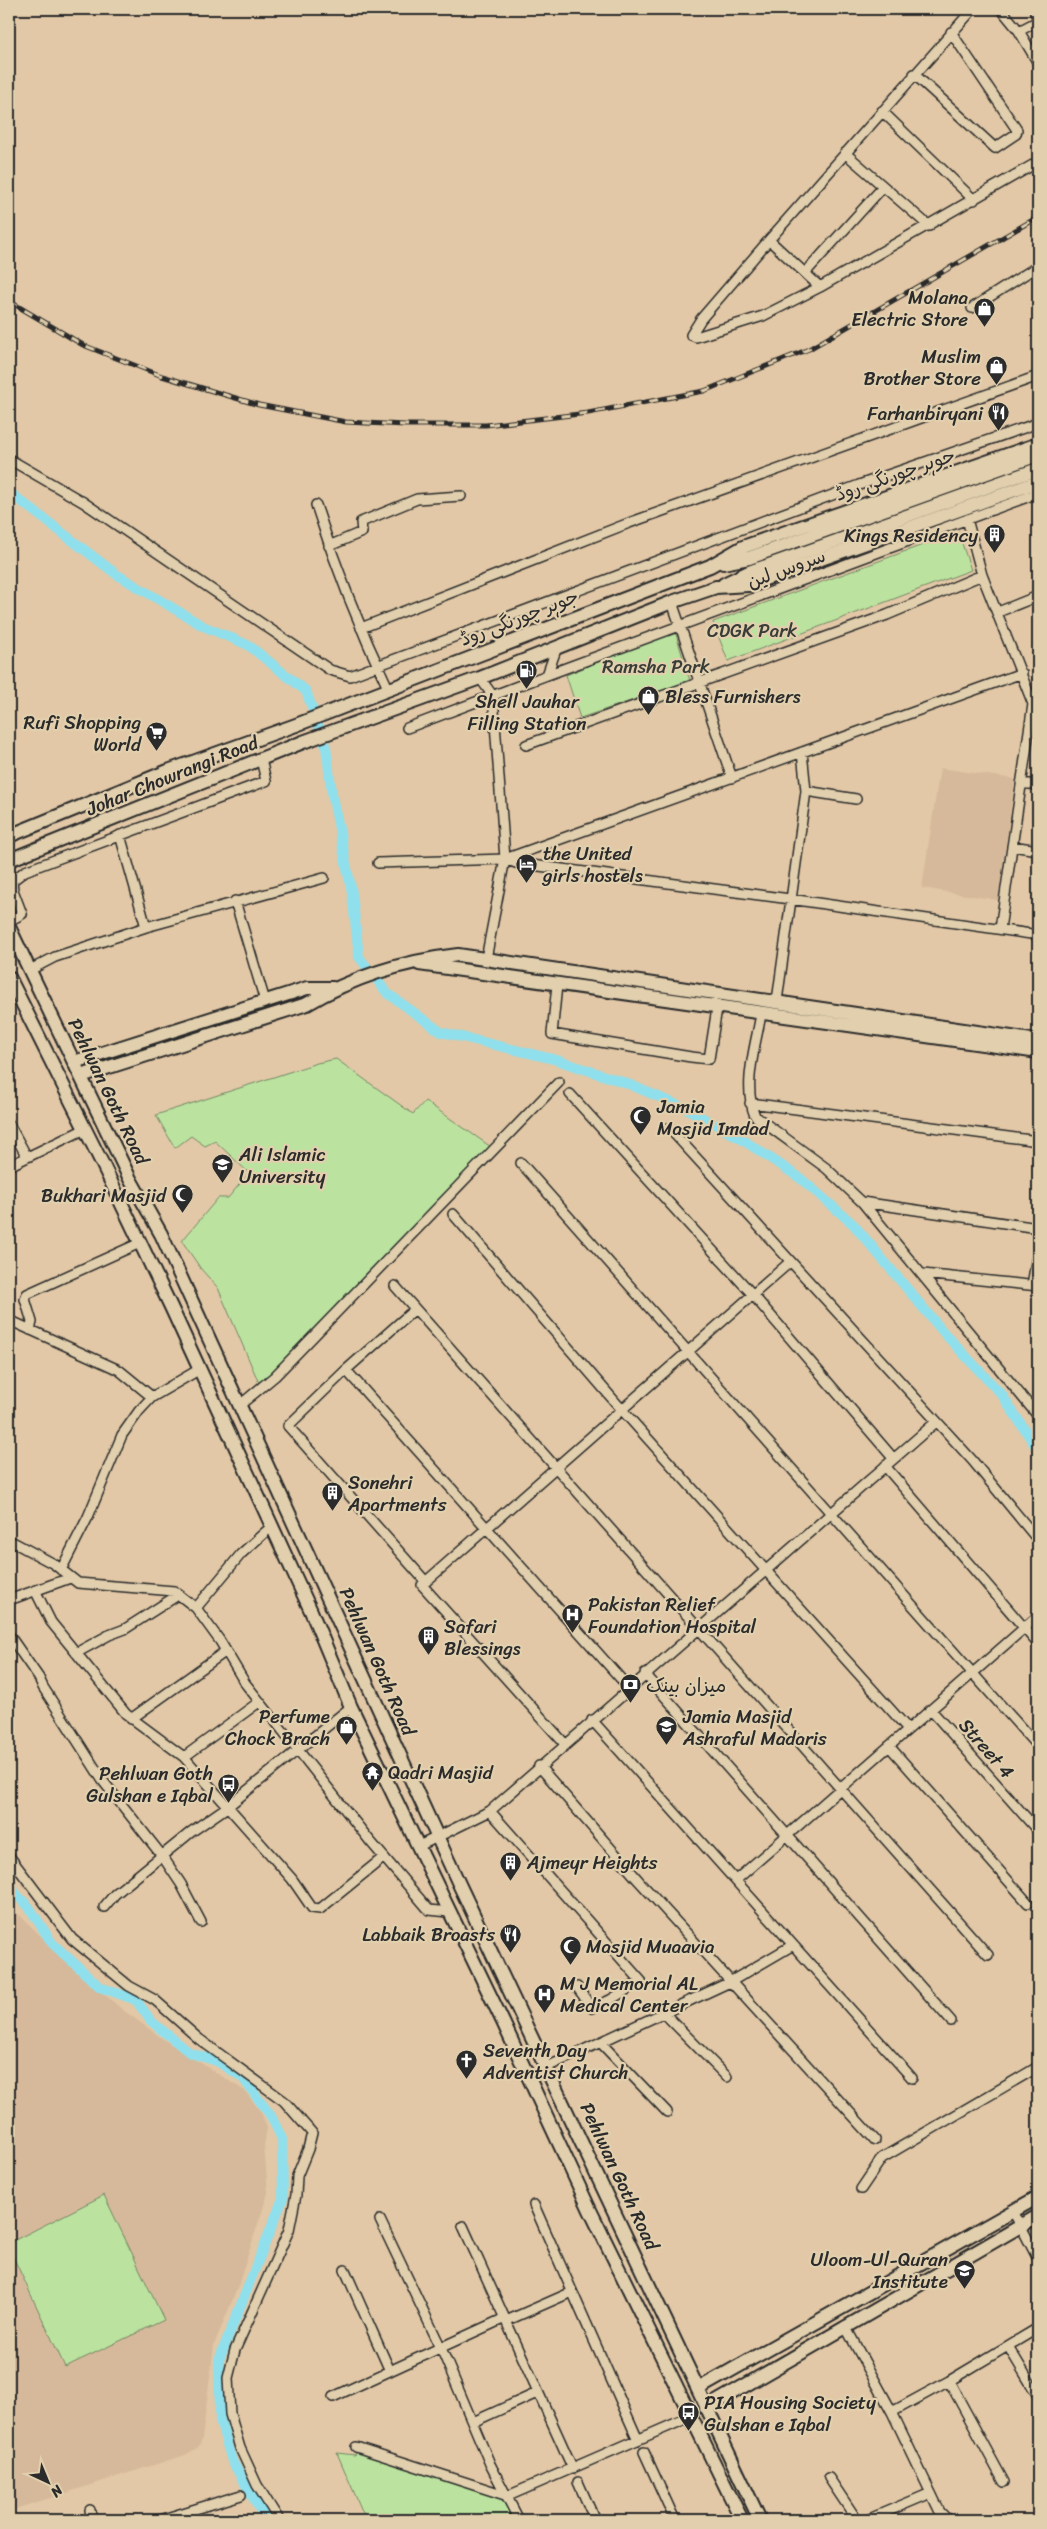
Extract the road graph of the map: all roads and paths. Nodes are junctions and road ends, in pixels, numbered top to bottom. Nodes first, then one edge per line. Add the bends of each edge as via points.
1 (973, 9) edge
2 (1001, 9) edge
3 (1037, 15) edge
4 (1019, 31) junction
5 (951, 32) junction
6 (1038, 63) edge
7 (914, 74) junction
8 (882, 111) junction
9 (845, 153) junction
10 (1038, 162) edge
11 (883, 187) junction
12 (974, 200) junction
13 (929, 226) junction
14 (769, 240) junction
15 (1038, 266) edge
16 (806, 272) junction
17 (820, 287) junction
18 (972, 308) dead end
19 (1038, 376) edge
20 (1038, 422) edge
21 (1038, 444) edge
22 (1038, 456) edge
23 (9, 459) edge
24 (1038, 469) edge
25 (1038, 482) edge
26 (1038, 493) edge
27 (461, 496) dead end
28 (316, 506) dead end
29 (967, 519) junction
30 (329, 546) junction
31 (710, 566) junction
32 (982, 575) junction
33 (748, 585) junction
34 (716, 587) junction
35 (1038, 596) edge
36 (753, 597) junction
37 (672, 602) junction
38 (998, 612) junction
39 (680, 624) junction
40 (361, 628) junction
41 (557, 647) junction
42 (378, 667) junction
43 (1022, 673) junction
44 (547, 675) junction
45 (480, 678) junction
46 (701, 682) junction
47 (388, 688) junction
48 (493, 696) junction
49 (1036, 703) edge
50 (343, 706) joint
51 (407, 728) dead end
52 (526, 745) dead end
53 (802, 752) junction
54 (261, 759) junction
55 (732, 778) junction
56 (1020, 783) junction
57 (1038, 785) edge
58 (806, 791) junction
59 (856, 799) dead end
60 (9, 836) edge
61 (120, 836) junction
62 (1012, 846) junction
63 (1038, 850) edge
64 (505, 859) junction
65 (9, 860) edge
66 (378, 863) dead end
67 (324, 878) dead end
68 (10, 879) edge
69 (790, 899) junction
70 (235, 901) junction
71 (9, 921) edge
72 (9, 927) edge
73 (146, 927) junction
74 (1000, 929) junction
75 (1038, 935) edge
76 (486, 959) junction
77 (407, 963) junction
78 (30, 970) junction
79 (10, 982) edge
80 (557, 985) junction
81 (333, 988) junction
82 (265, 1001) junction
83 (777, 1001) junction
84 (717, 1008) junction
85 (762, 1014) junction
86 (1038, 1041) edge
87 (1005, 1042) junction
88 (1038, 1052) edge
89 (74, 1062) junction
90 (81, 1076) junction
91 (559, 1082) dead end
92 (570, 1094) dead end
93 (750, 1103) junction
94 (9, 1124) edge
95 (670, 1128) dead end
96 (85, 1129) junction
97 (1038, 1142) edge
98 (27, 1157) junction
99 (521, 1163) dead end
100 (9, 1166) edge
101 (126, 1170) junction
102 (109, 1177) junction
103 (862, 1202) junction
104 (453, 1214) dead end
105 (1038, 1228) edge
106 (140, 1243) junction
107 (1038, 1251) edge
108 (790, 1262) junction
109 (923, 1274) junction
110 (1035, 1285) edge
111 (395, 1286) dead end
112 (753, 1295) junction
113 (416, 1309) junction
114 (9, 1320) edge
115 (30, 1330) junction
116 (688, 1352) junction
117 (200, 1369) junction
118 (346, 1370) junction
119 (152, 1397) junction
120 (240, 1405) junction
121 (623, 1410) junction
122 (1038, 1416) edge
123 (936, 1422) junction
124 (893, 1458) junction
125 (884, 1466) junction
126 (555, 1468) junction
127 (830, 1513) junction
128 (272, 1526) junction
129 (488, 1528) junction
130 (9, 1540) edge
131 (1038, 1540) edge
132 (61, 1570) junction
133 (765, 1570) junction
134 (70, 1578) junction
135 (426, 1582) junction
136 (35, 1590) junction
137 (178, 1595) junction
138 (9, 1600) edge
139 (196, 1608) junction
140 (1038, 1616) edge
141 (698, 1628) junction
142 (1024, 1628) junction
143 (9, 1635) edge
144 (1038, 1644) edge
145 (226, 1651) junction
146 (76, 1653) junction
147 (973, 1673) junction
148 (644, 1674) junction
149 (629, 1688) junction
150 (259, 1702) junction
151 (351, 1708) junction
152 (931, 1710) junction
153 (131, 1719) junction
154 (592, 1720) junction
155 (908, 1729) junction
156 (565, 1744) junction
157 (889, 1746) junction
158 (1038, 1747) edge
159 (298, 1750) junction
160 (184, 1757) junction
161 (540, 1766) junction
162 (840, 1788) junction
163 (227, 1807) junction
164 (490, 1811) junction
165 (1038, 1831) edge
166 (437, 1836) junction
167 (786, 1836) junction
168 (419, 1846) junction
169 (9, 1856) edge
170 (163, 1857) junction
171 (384, 1857) junction
172 (736, 1880) junction
173 (1028, 1903) dead end
174 (104, 1907) dead end
175 (448, 1912) junction
176 (201, 1922) dead end
177 (793, 1945) junction
178 (491, 1950) junction
179 (988, 1955) dead end
180 (472, 1959) junction
181 (730, 1982) junction
182 (577, 1987) dead end
183 (663, 2012) junction
184 (951, 2021) dead end
185 (600, 2042) junction
186 (540, 2052) junction
187 (521, 2060) junction
188 (547, 2067) junction
189 (1038, 2068) edge
190 (727, 2078) dead end
191 (912, 2078) dead end
192 (667, 2112) dead end
193 (875, 2140) dead end
194 (860, 2188) dead end
195 (1038, 2197) edge
196 (534, 2205) dead end
197 (1013, 2211) junction
198 (1038, 2216) edge
199 (380, 2220) dead end
200 (463, 2226) dead end
201 (1021, 2226) junction
202 (1038, 2259) edge
203 (345, 2270) dead end
204 (572, 2292) junction
205 (505, 2319) junction
206 (845, 2326) junction
207 (1038, 2328) edge
208 (673, 2333) junction
209 (655, 2341) junction
210 (1008, 2346) junction
211 (441, 2348) junction
212 (390, 2371) junction
213 (949, 2381) junction
214 (698, 2389) junction
215 (537, 2392) junction
216 (1038, 2396) edge
217 (333, 2397) dead end
218 (706, 2408) junction
219 (892, 2412) junction
220 (690, 2417) junction
221 (473, 2422) junction
222 (638, 2440) junction
223 (356, 2447) dead end
224 (644, 2452) dead end
225 (734, 2465) junction
226 (573, 2469) junction
227 (718, 2472) junction
228 (829, 2478) dead end
229 (578, 2482) dead end
230 (1004, 2482) dead end
231 (931, 2493) junction
232 (241, 2495) dead end
233 (508, 2496) junction
234 (90, 2510) dead end
235 (881, 2517) edge
236 (92, 2520) edge
237 (160, 2520) edge
238 (279, 2520) edge
239 (519, 2520) edge
240 (595, 2520) edge
241 (675, 2520) edge
242 (742, 2520) edge
243 (760, 2520) edge
244 (856, 2520) edge
245 (867, 2520) edge
246 (948, 2520) edge

1 - 5 street
2 - 4 street
3 - 4 street
4 - 6 street
5 - 7 street
5 - 7 street via 1017,130 1016,134 997,148 993,147
7 - 8 street
8 - 9 street
8 - 12 street
9 - 11 street
9 - 14 street
10 - 12 street
11 - 13 street
11 - 16 street
12 - 13 street
13 - 17 street
14 - 16 street
14 - 17 street via 701,319 691,336 763,316
15 - 18 street
16 - 17 street
19 - 40 street via 629,522
20 - 42 street via 850,488
21 - 31 main road, جوہر چورنگی روڈ via 743,547
22 - 31 main road, جوہر چورنگی روڈ via 749,558
23 - 42 street via 83,502 337,673 355,676
24 - 34 main road via 749,572
25 - 33 main road
26 - 29 street, سروس لین
27 - 30 street via 414,500 361,522 362,532
28 - 30 street
29 - 32 street
29 - 36 street, سروس لین
30 - 40 street
31 - 47 main road, جوہر چورنگی روڈ
32 - 38 street
32 - 46 street via 887,615
33 - 34 main road
33 - 36 main road
34 - 37 main road
35 - 38 street
36 - 39 street, سروس لین
37 - 39 street
37 - 41 main road
38 - 43 street
39 - 44 street, سروس لین
39 - 46 street
40 - 42 street
41 - 44 street
41 - 45 main road
42 - 47 street
43 - 49 street
43 - 53 street
44 - 48 street, سروس لین
45 - 48 street
45 - 54 main road, Johar Chowrangi Road
46 - 52 street
46 - 55 street
47 - 50 main road, جوہر چورنگی روڈ
48 - 51 street, سروس لین
48 - 64 street
49 - 56 street
50 - 60 main road, Johar Chowrangi Road via 168,771
53 - 55 street
53 - 58 street
54 - 61 street via 266,781
54 - 65 main road, Johar Chowrangi Road
55 - 64 street
56 - 57 street
56 - 62 street
58 - 59 street
58 - 69 street
61 - 68 street
61 - 73 street
62 - 63 street
62 - 74 street
64 - 66 street
64 - 69 street
64 - 76 street
67 - 70 street
68 - 71 street via 22,914
69 - 74 street
69 - 83 street
70 - 73 street
70 - 82 street
72 - 78 main road, Pehlwan Goth Road
73 - 78 street via 55,957
74 - 75 street
76 - 77 main road via 458,955
76 - 83 main road
77 - 80 main road
77 - 81 main road
78 - 89 main road, Pehlwan Goth Road
79 - 96 main road, Pehlwan Goth Road
80 - 84 main road
80 - 84 street via 552,1034 691,1057 708,1059
81 - 82 main road via 307,988
81 - 90 main road via 307,1004
82 - 89 main road
83 - 87 main road
84 - 85 main road
85 - 87 main road
85 - 93 street
86 - 87 main road
87 - 88 main road
89 - 90 main road, Pehlwan Goth Road
90 - 101 main road, Pehlwan Goth Road
91 - 120 street via 275,1376
92 - 112 street
93 - 97 street
93 - 103 street via 755,1116 826,1168
94 - 98 street
95 - 108 street
96 - 98 street
96 - 102 main road, Pehlwan Goth Road
98 - 100 street
99 - 116 street
101 - 102 main road
101 - 120 main road, Pehlwan Goth Road via 161,1234
102 - 106 main road, Pehlwan Goth Road
103 - 105 street
103 - 109 street
104 - 121 street
106 - 115 street via 27,1294 25,1299 32,1322
106 - 117 main road, Pehlwan Goth Road
107 - 110 street
108 - 112 street
108 - 123 street
109 - 110 street
109 - 122 street
111 - 113 street
112 - 116 street
112 - 124 street
113 - 118 street
113 - 126 street
114 - 115 street
115 - 119 street via 127,1375
116 - 121 street
116 - 127 street
117 - 119 street
117 - 128 main road, Pehlwan Goth Road
118 - 129 street
118 - 135 street via 288,1426
119 - 132 street via 122,1435 88,1517
120 - 166 main road, Pehlwan Goth Road
121 - 126 street
121 - 133 street
123 - 124 street
123 - 131 street
124 - 125 street
125 - 127 street
125 - 142 street
126 - 129 street
126 - 141 street
127 - 133 street
127 - 147 street
128 - 139 street via 241,1554
128 - 151 main road, Pehlwan Goth Road
129 - 135 street
129 - 149 street
130 - 132 street
132 - 134 street
133 - 141 street
133 - 155 street
134 - 136 street
134 - 137 street via 78,1584 168,1591
135 - 156 street via 422,1585
136 - 138 street
136 - 146 street via 51,1622
137 - 139 street
137 - 146 street via 125,1629 109,1634
139 - 145 street
140 - 142 street
141 - 148 street
141 - 162 street
142 - 144 street
142 - 147 street
143 - 170 street via 103,1781
145 - 150 street
145 - 153 street
146 - 153 street
147 - 152 street
147 - 158 street
148 - 149 street
148 - 167 street
149 - 154 street
150 - 159 street
150 - 160 street
151 - 159 street
151 - 168 main road, Pehlwan Goth Road
152 - 155 street
152 - 165 street, Street 4
153 - 160 street
154 - 156 street
154 - 172 street
155 - 157 street
156 - 161 street
157 - 162 street
157 - 173 street
159 - 163 street
159 - 171 street
160 - 163 street
161 - 164 street
161 - 181 street
162 - 167 street
162 - 179 street
163 - 170 street
163 - 171 street via 292,1879 315,1910
164 - 166 street
164 - 182 street via 641,1981 592,2008
166 - 168 street
166 - 178 main road, Pehlwan Goth Road
167 - 172 street
167 - 184 street
168 - 175 main road, Pehlwan Goth Road
169 - 238 street via 72,1939 129,1986 155,2000 199,2039 284,2101 312,2133 297,2176 289,2230 235,2350 228,2378 230,2414 240,2448 257,2485
170 - 174 street via 115,1894
170 - 176 street
171 - 175 street via 429,1910
172 - 177 street
175 - 180 main road, Pehlwan Goth Road
177 - 181 street
177 - 191 street
178 - 180 main road
178 - 186 main road, Pehlwan Goth Road
180 - 187 main road, Pehlwan Goth Road
181 - 183 street
181 - 193 street
183 - 185 street
183 - 190 street
185 - 188 street
185 - 192 street
186 - 187 main road
186 - 188 main road, Pehlwan Goth Road
187 - 209 main road, Pehlwan Goth Road
188 - 208 main road, Pehlwan Goth Road
189 - 194 street via 882,2158
195 - 197 main road
196 - 204 street
197 - 201 street
197 - 214 main road
198 - 201 main road
199 - 211 street
200 - 205 street
201 - 202 street
201 - 206 main road
203 - 212 street
204 - 205 street
204 - 222 street
205 - 211 street
205 - 215 street
206 - 218 main road
206 - 219 street
207 - 210 street
208 - 209 main road
208 - 214 main road, Pehlwan Goth Road
209 - 220 main road, Pehlwan Goth Road
210 - 213 street
210 - 216 street
211 - 212 street
211 - 221 street
212 - 217 street
213 - 219 street
213 - 230 street
214 - 218 main road, Pehlwan Goth Road
215 - 221 street
215 - 226 street
218 - 225 main road, Pehlwan Goth Road
219 - 231 street
220 - 222 street
220 - 227 main road, Pehlwan Goth Road
221 - 233 street via 490,2464
222 - 226 street
223 - 233 street
224 - 241 street
225 - 227 main road
225 - 243 main road, Pehlwan Goth Road
226 - 233 street
227 - 242 main road, Pehlwan Goth Road
228 - 244 street
229 - 240 street
231 - 235 street
231 - 246 street via 940,2512
232 - 237 street
233 - 239 street
234 - 236 street
235 - 245 street

